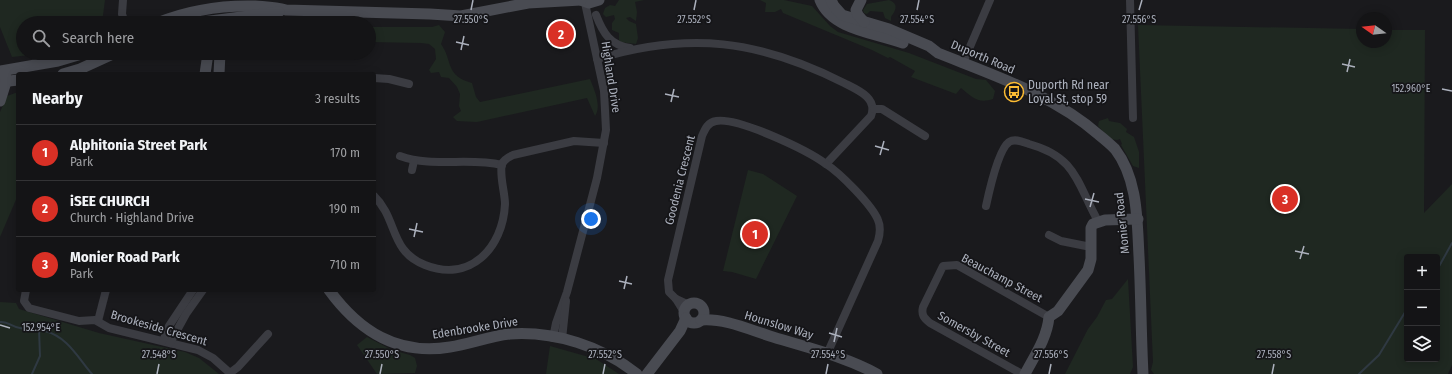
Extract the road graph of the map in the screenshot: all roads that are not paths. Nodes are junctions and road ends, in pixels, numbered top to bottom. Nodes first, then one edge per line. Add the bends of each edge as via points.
1 (123, 0) edge
2 (599, 0) edge
3 (820, 0) edge
4 (831, 0) edge
5 (861, 0) edge
6 (990, 0) edge
7 (1130, 0) edge
8 (582, 1) edge
9 (513, 2) edge
10 (216, 7) junction
11 (286, 10) junction
12 (596, 15) junction
13 (123, 16) edge
14 (176, 16) edge
15 (210, 16) edge
16 (221, 16) edge
17 (261, 16) edge
18 (864, 22) junction
19 (592, 29) junction
20 (633, 48) junction
21 (938, 53) junction
22 (597, 59) junction
23 (61, 60) edge
24 (100, 60) edge
25 (207, 60) edge
26 (220, 60) edge
27 (963, 63) junction
28 (16, 72) edge
29 (18, 72) edge
30 (69, 72) edge
31 (205, 72) edge
32 (219, 72) edge
33 (3, 76) edge
34 (376, 78) edge
35 (16, 79) edge
36 (409, 84) dead end
37 (0, 101) edge
38 (874, 109) junction
39 (1133, 118) dead end
40 (1099, 135) joint
41 (925, 136) dead end
42 (604, 143) junction
43 (400, 156) dead end
44 (414, 161) junction
45 (826, 164) junction
46 (502, 165) junction
47 (412, 170) dead end
48 (376, 198) edge
49 (986, 206) dead end
50 (1135, 219) junction
51 (1098, 221) junction
52 (1049, 235) dead end
53 (1091, 247) junction
54 (943, 266) joint
55 (26, 292) edge
56 (102, 292) edge
57 (105, 292) edge
58 (192, 292) edge
59 (202, 292) edge
60 (330, 292) edge
61 (693, 315) junction
62 (1049, 317) junction
63 (95, 321) junction
64 (268, 334) dead end
65 (557, 338) junction
66 (166, 342) junction
67 (827, 354) junction
68 (1142, 369) edge
69 (231, 374) edge
70 (637, 374) edge
71 (646, 374) edge
72 (877, 374) edge
73 (1022, 374) edge
74 (1025, 374) edge

1 - 13 street
2 - 8 main road via 592,3
2 - 12 street, Highland Drive
3 - 21 main road, Duporth Road via 828,14 838,22
4 - 18 main road, Duporth Road via 842,14
5 - 18 main road via 856,10
6 - 27 street
7 - 39 street
8 - 9 main road
8 - 19 street, Highland Drive
9 - 11 main road via 430,14
10 - 11 main road via 277,7
10 - 14 main road
10 - 15 main road
10 - 16 main road
11 - 17 main road
12 - 19 street, Highland Drive
12 - 20 street via 606,37 614,43
18 - 21 main road, Duporth Road via 889,29 929,46
19 - 22 street, Highland Drive
20 - 22 street
20 - 38 street via 700,42 742,46 778,55 852,87 868,98
21 - 27 main road, Duporth Road
22 - 42 street, Highland Drive via 607,116
23 - 29 main road
24 - 30 main road
25 - 31 main road
26 - 32 main road
27 - 40 main road, Duporth Road via 1058,104 1087,123
28 - 33 main road
33 - 35 main road
33 - 37 main road
34 - 36 street
38 - 41 street via 882,109
38 - 45 street via 871,116
40 - 50 main road, Monier Road via 1114,148 1122,160 1135,200
42 - 46 street via 574,141 513,155 506,158
42 - 65 street, Highland Drive via 567,292 556,323
43 - 44 street
44 - 46 street via 488,162
44 - 47 street
45 - 61 street, Goodenia Crescent via 767,133 733,122 714,121 706,127 668,280 668,292
45 - 67 street, Goodenia Crescent via 846,181 868,207 878,220 881,230
46 - 48 street via 505,202 499,234 492,248 479,260 458,269 433,268 409,255 397,242 390,220
49 - 51 street via 995,170 1005,146 1016,140 1050,152 1072,170 1080,181
50 - 51 main road
50 - 68 main road, Monier Road via 1143,314
51 - 53 main road via 1091,228
52 - 53 street via 1061,241
53 - 62 main road via 1088,270 1058,311
54 - 62 street, Beauchamp Street via 957,265
54 - 73 street, Somersby Street via 923,307 924,318
55 - 63 street, Brookeside Crescent via 24,300 25,306 29,308 81,321
56 - 63 street, Brookeside Crescent
57 - 63 street, Brookeside Crescent
58 - 66 street via 169,326
59 - 66 street
60 - 65 main road, Edenbrooke Drive via 356,322 385,339 411,348 451,347 508,334 533,334
61 - 67 main road, Hounslow Way via 717,319
61 - 71 main road
62 - 74 main road via 1045,338
63 - 66 street, Brookeside Crescent via 108,328
64 - 69 street
65 - 70 main road, Edenbrooke Drive via 578,342 604,352
66 - 69 street, Brookeside Crescent via 208,354
67 - 72 main road, Hounslow Way via 853,362

